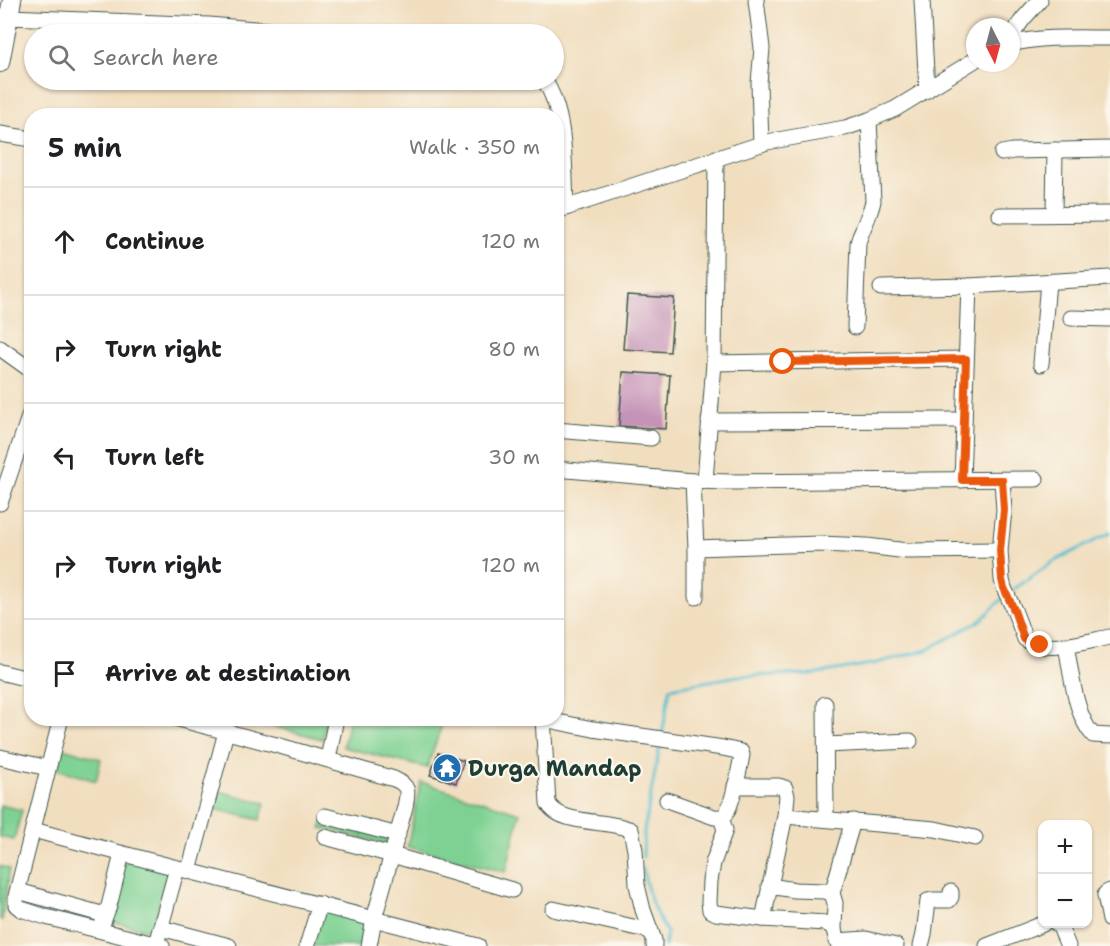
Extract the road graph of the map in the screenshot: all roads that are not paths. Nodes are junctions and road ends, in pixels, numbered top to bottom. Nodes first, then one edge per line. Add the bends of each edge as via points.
1 (756, 0) edge
2 (922, 0) edge
3 (1040, 0) edge
4 (10, 9) edge
5 (1020, 23) edge
6 (197, 24) edge
7 (1110, 38) edge
8 (1020, 43) edge
9 (0, 63) edge
10 (966, 66) edge
11 (549, 90) edge
12 (927, 90) junction
13 (556, 108) edge
14 (869, 120) junction
15 (0, 134) edge
16 (24, 138) edge
17 (761, 144) junction
18 (1110, 149) edge
19 (1055, 150) junction
20 (1002, 153) dead end
21 (716, 158) junction
22 (564, 208) edge
23 (1054, 214) junction
24 (1110, 214) edge
25 (1000, 215) dead end
26 (1110, 278) edge
27 (1048, 282) junction
28 (969, 286) junction
29 (881, 288) dead end
30 (1071, 318) dead end
31 (1110, 319) edge
32 (855, 327) dead end
33 (0, 348) edge
34 (966, 359) junction
35 (714, 363) junction
36 (24, 364) edge
37 (1041, 364) dead end
38 (964, 420) junction
39 (709, 421) junction
40 (564, 431) edge
41 (24, 432) edge
42 (651, 438) dead end
43 (564, 470) edge
44 (1036, 479) dead end
45 (962, 480) junction
46 (1002, 480) junction
47 (699, 481) junction
48 (0, 503) edge
49 (696, 548) junction
50 (1000, 550) junction
51 (696, 597) dead end
52 (1110, 637) edge
53 (1066, 645) junction
54 (0, 672) edge
55 (24, 678) edge
56 (825, 704) dead end
57 (564, 723) edge
58 (59, 726) edge
59 (204, 726) edge
60 (334, 726) edge
61 (543, 726) edge
62 (226, 732) junction
63 (1110, 736) edge
64 (910, 741) dead end
65 (826, 746) junction
66 (0, 756) edge
67 (328, 759) junction
68 (48, 768) junction
69 (735, 786) junction
70 (667, 800) dead end
71 (325, 816) dead end
72 (784, 816) junction
73 (721, 817) junction
74 (826, 819) junction
75 (853, 820) junction
76 (33, 830) junction
77 (398, 835) junction
78 (325, 837) dead end
79 (975, 838) dead end
80 (122, 854) junction
81 (393, 855) junction
82 (183, 870) junction
83 (769, 886) junction
84 (512, 890) dead end
85 (18, 891) junction
86 (1110, 891) edge
87 (951, 892) dead end
88 (832, 893) junction
89 (320, 904) junction
90 (553, 909) dead end
91 (105, 915) junction
92 (374, 919) junction
93 (763, 919) junction
94 (1110, 921) edge
95 (1038, 926) edge
96 (161, 928) junction
97 (1060, 928) edge
98 (100, 931) junction
99 (651, 931) junction
100 (835, 938) edge
101 (159, 945) edge
102 (230, 946) edge
103 (308, 946) edge
104 (369, 946) edge
105 (478, 946) edge
106 (654, 946) edge
107 (896, 946) edge
108 (921, 946) edge
109 (987, 946) edge
110 (1068, 946) edge

1 - 17 street via 762,48
2 - 12 street
3 - 5 street
4 - 6 street
4 - 9 main road
7 - 8 street
10 - 12 street
11 - 13 street
12 - 14 street
14 - 17 street
14 - 32 street via 873,201 858,243
15 - 16 street
17 - 21 street
18 - 19 street
19 - 20 street
19 - 23 street
21 - 22 street
21 - 35 street
23 - 24 street
23 - 25 street
26 - 27 street
27 - 28 street
27 - 37 street
28 - 29 street
28 - 34 street
30 - 31 street
33 - 36 street
34 - 35 street
34 - 38 street
35 - 39 street
38 - 39 street
38 - 45 street
39 - 47 street
40 - 42 street
41 - 48 street
43 - 47 street
44 - 46 street
45 - 46 street
45 - 47 street
46 - 50 street
47 - 49 street
49 - 50 street via 820,544 907,551
49 - 51 street
50 - 53 street via 1004,588 1024,639 1046,646
52 - 53 street
53 - 63 street via 1085,722 1093,735
54 - 55 street
56 - 65 street
57 - 69 street via 741,752
58 - 68 street
59 - 62 street
60 - 67 street
61 - 99 street via 550,807 556,813 631,830 637,885
62 - 67 street
62 - 82 street
64 - 65 street
65 - 74 street
66 - 68 street
67 - 77 street via 404,784 407,796
68 - 76 street
69 - 72 street via 785,788
69 - 73 street
70 - 73 street
71 - 77 street
72 - 74 street
72 - 83 street
73 - 93 street via 725,830 713,863 710,910
74 - 75 street
75 - 79 street via 935,829
75 - 88 street
76 - 80 street
76 - 85 street
77 - 81 street
78 - 81 street
80 - 82 street
80 - 91 street
81 - 84 street
81 - 92 street
82 - 89 street
82 - 96 street
83 - 88 street
83 - 93 street
85 - 91 street
85 - 98 street via 15,903 21,909
86 - 94 street via 1105,895
87 - 108 street via 949,900 928,901
88 - 100 street
89 - 92 street
89 - 103 street
90 - 99 street
91 - 98 street
92 - 104 street
92 - 105 street
93 - 100 street via 825,922 831,925
95 - 109 street
96 - 101 street
96 - 102 street
97 - 110 street
98 - 101 street
99 - 106 street
100 - 107 street via 866,939

